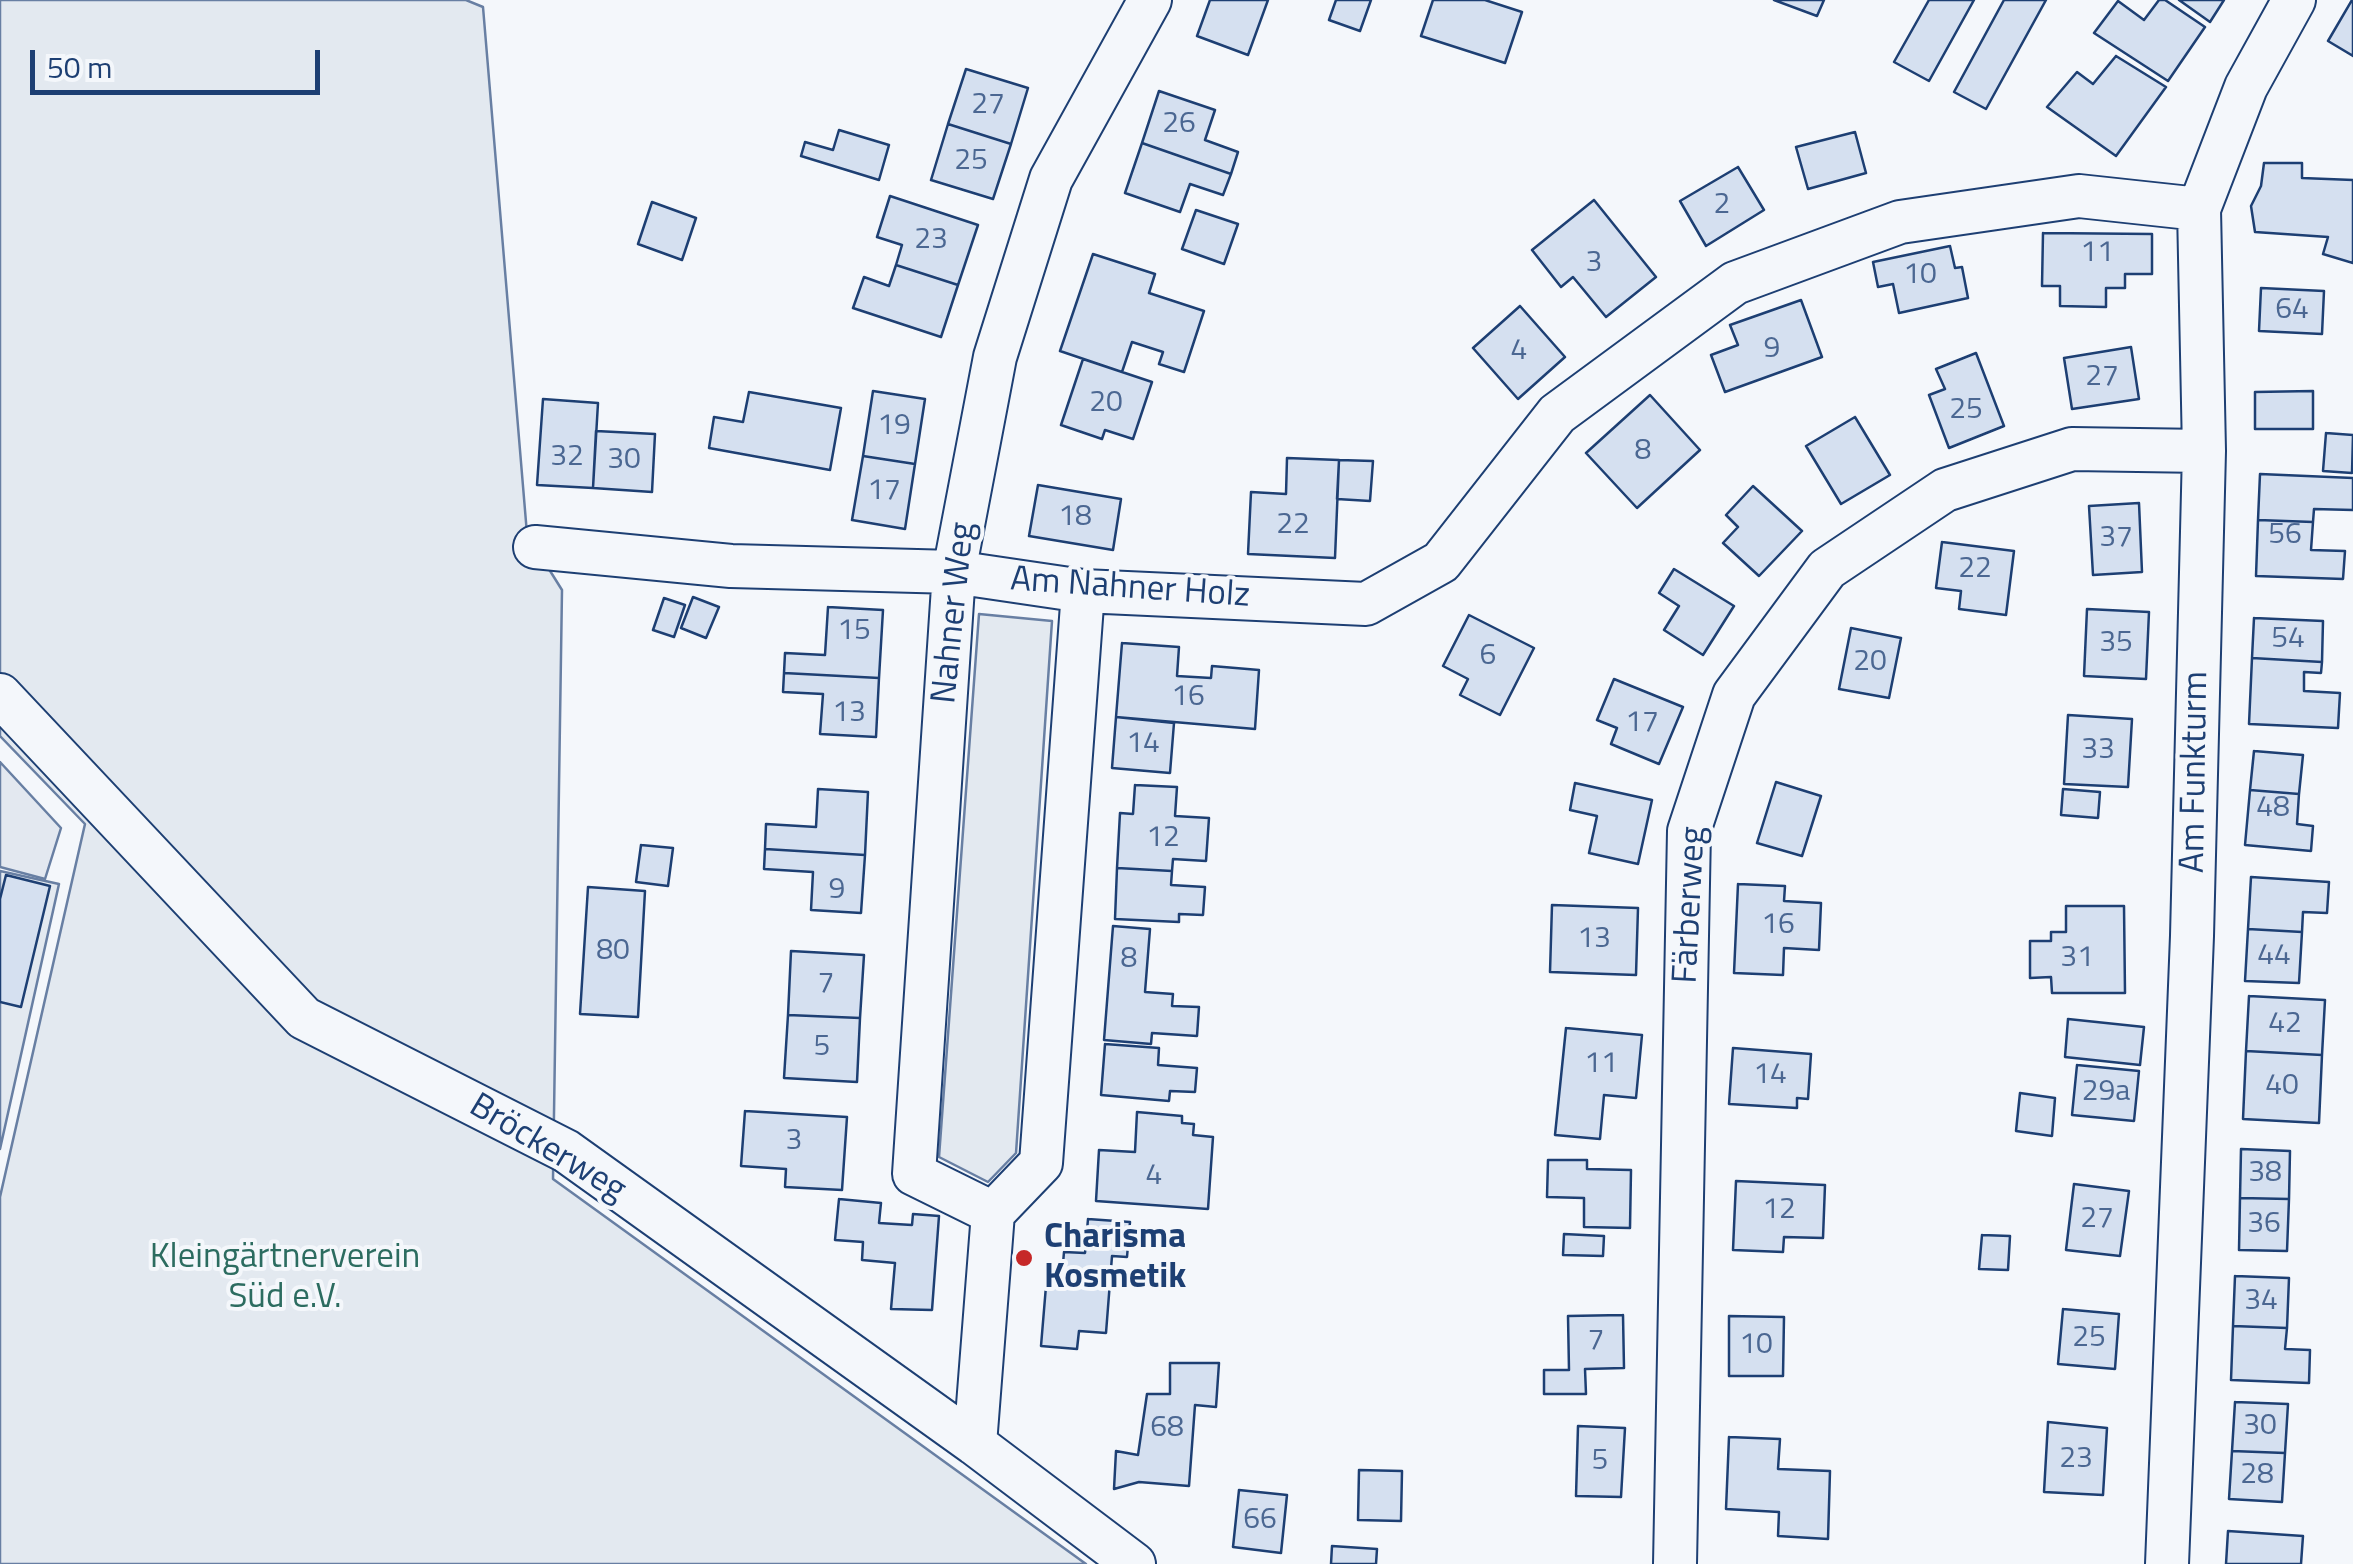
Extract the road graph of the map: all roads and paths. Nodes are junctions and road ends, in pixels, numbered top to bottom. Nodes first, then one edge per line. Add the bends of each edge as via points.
1 (1150, 0) edge
2 (2294, 0) edge
3 (2200, 209) junction
4 (2204, 451) junction
5 (535, 547) dead end
6 (954, 572) junction
7 (1082, 591) junction
8 (0, 695) edge
9 (994, 1212) junction
10 (975, 1444) junction
11 (1134, 1564) edge
12 (1675, 1564) edge
13 (2167, 1564) edge

1 - 6 street, Nahner Weg via 1051,178 995,358
2 - 3 street, Am Funkturm via 2246,87
3 - 4 street, Am Funkturm
3 - 7 street, Am Nahner Holz via 2079,196 1900,222 1735,283 1557,414 1441,562 1366,604
4 - 12 street, Färberweg via 2072,448 1945,490 1827,569 1734,694 1689,831
4 - 13 street, Am Funkturm
5 - 6 street, Am Nahner Holz via 730,566
6 - 7 street, Am Nahner Holz
6 - 9 street, Nahner Weg via 914,1174
7 - 9 street via 1041,1164
8 - 10 street, Bröckerweg via 304,1018 566,1152
9 - 10 street
10 - 11 street, Bröckerweg

